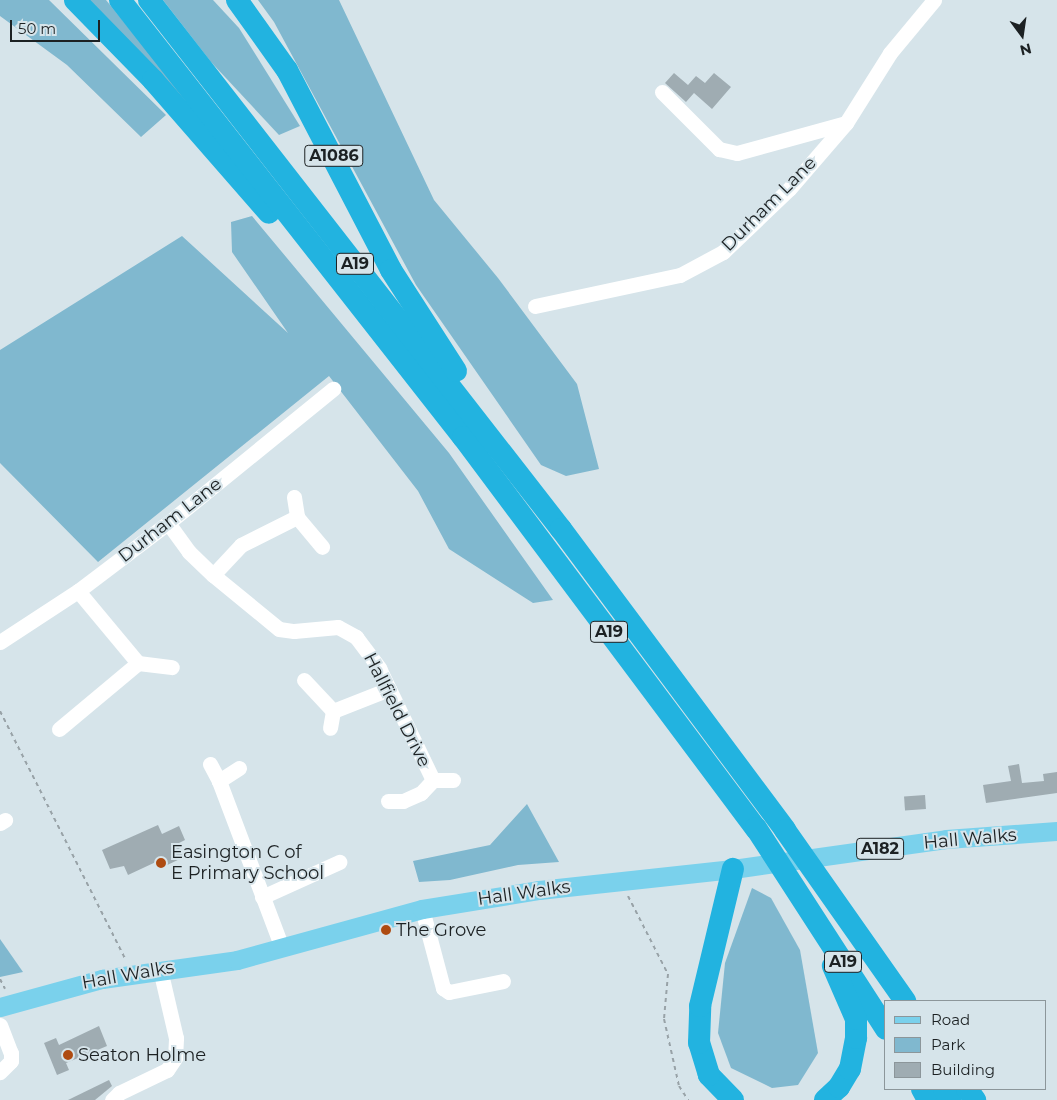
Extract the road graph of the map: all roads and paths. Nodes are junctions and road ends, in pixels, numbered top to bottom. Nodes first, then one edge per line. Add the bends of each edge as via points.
1 (75, 0) edge
2 (120, 0) edge
3 (149, 0) edge
4 (237, 0) edge
5 (934, 0) edge
6 (662, 92) dead end
7 (846, 124) junction
8 (534, 306) dead end
9 (333, 389) dead end
10 (463, 437) junction
11 (294, 497) dead end
12 (297, 517) junction
13 (168, 523) junction
14 (561, 529) junction
15 (322, 546) dead end
16 (213, 575) junction
17 (78, 591) junction
18 (0, 642) edge
19 (138, 663) junction
20 (172, 667) dead end
21 (304, 680) dead end
22 (389, 689) junction
23 (333, 711) junction
24 (0, 712) edge
25 (330, 728) dead end
26 (59, 729) dead end
27 (210, 764) dead end
28 (239, 768) dead end
29 (433, 780) junction
30 (453, 780) dead end
31 (219, 781) junction
32 (388, 801) dead end
33 (1057, 831) edge
34 (339, 862) dead end
35 (733, 869) junction
36 (620, 880) junction
37 (821, 882) junction
38 (801, 895) junction
39 (262, 897) junction
40 (422, 909) junction
41 (282, 948) junction
42 (160, 969) junction
43 (133, 973) junction
44 (503, 981) dead end
45 (894, 1000) edge
46 (904, 1000) edge
47 (0, 1007) edge
48 (0, 1025) edge
49 (884, 1026) edge
50 (0, 1072) edge
51 (112, 1100) edge
52 (688, 1100) edge
53 (733, 1100) edge
54 (825, 1100) edge

1 - 10 highway via 153,80
2 - 10 highway, A19
3 - 14 highway, A19
4 - 14 highway, A1086 via 287,70 315,119 391,270
5 - 7 street, Durham Lane via 890,53
6 - 7 street via 719,149 737,153
7 - 8 street, Durham Lane via 789,189 723,252 702,266 680,275
9 - 13 street, Durham Lane
10 - 38 highway, A19 via 756,828
11 - 12 street
12 - 15 street
12 - 16 street via 241,545
13 - 16 street, Hallfield Drive via 189,552
13 - 17 street, Durham Lane
14 - 37 highway, A19
16 - 22 street, Hallfield Drive via 279,629 294,631 338,627 356,637 369,652
17 - 18 street, Durham Lane
17 - 19 street
19 - 20 street
19 - 26 street
21 - 23 street
22 - 23 street
22 - 29 street, Hallfield Drive
23 - 25 street
24 - 43 path
27 - 31 street
28 - 31 street
29 - 30 street, Hallfield Drive
29 - 32 street, Hallfield Drive via 421,793 403,800
31 - 39 street
33 - 35 main road, Hall Walks / A182 via 946,839
34 - 39 street
35 - 36 main road, Hall Walks
35 - 53 highway via 700,1006 699,1043 709,1075
36 - 40 main road, Hall Walks
36 - 52 path via 668,974 664,1019 679,1086
37 - 45 highway, A19
37 - 46 highway
38 - 49 highway, A19
38 - 54 highway via 856,1019 850,1069 839,1087
39 - 41 street
40 - 41 main road, Hall Walks
40 - 44 street via 443,988 449,992
41 - 42 main road, Hall Walks via 237,960
42 - 43 main road, Hall Walks
42 - 51 street via 176,1038 176,1058 167,1070 119,1093
43 - 47 main road, Hall Walks via 64,987
48 - 50 street via 11,1053 11,1061

